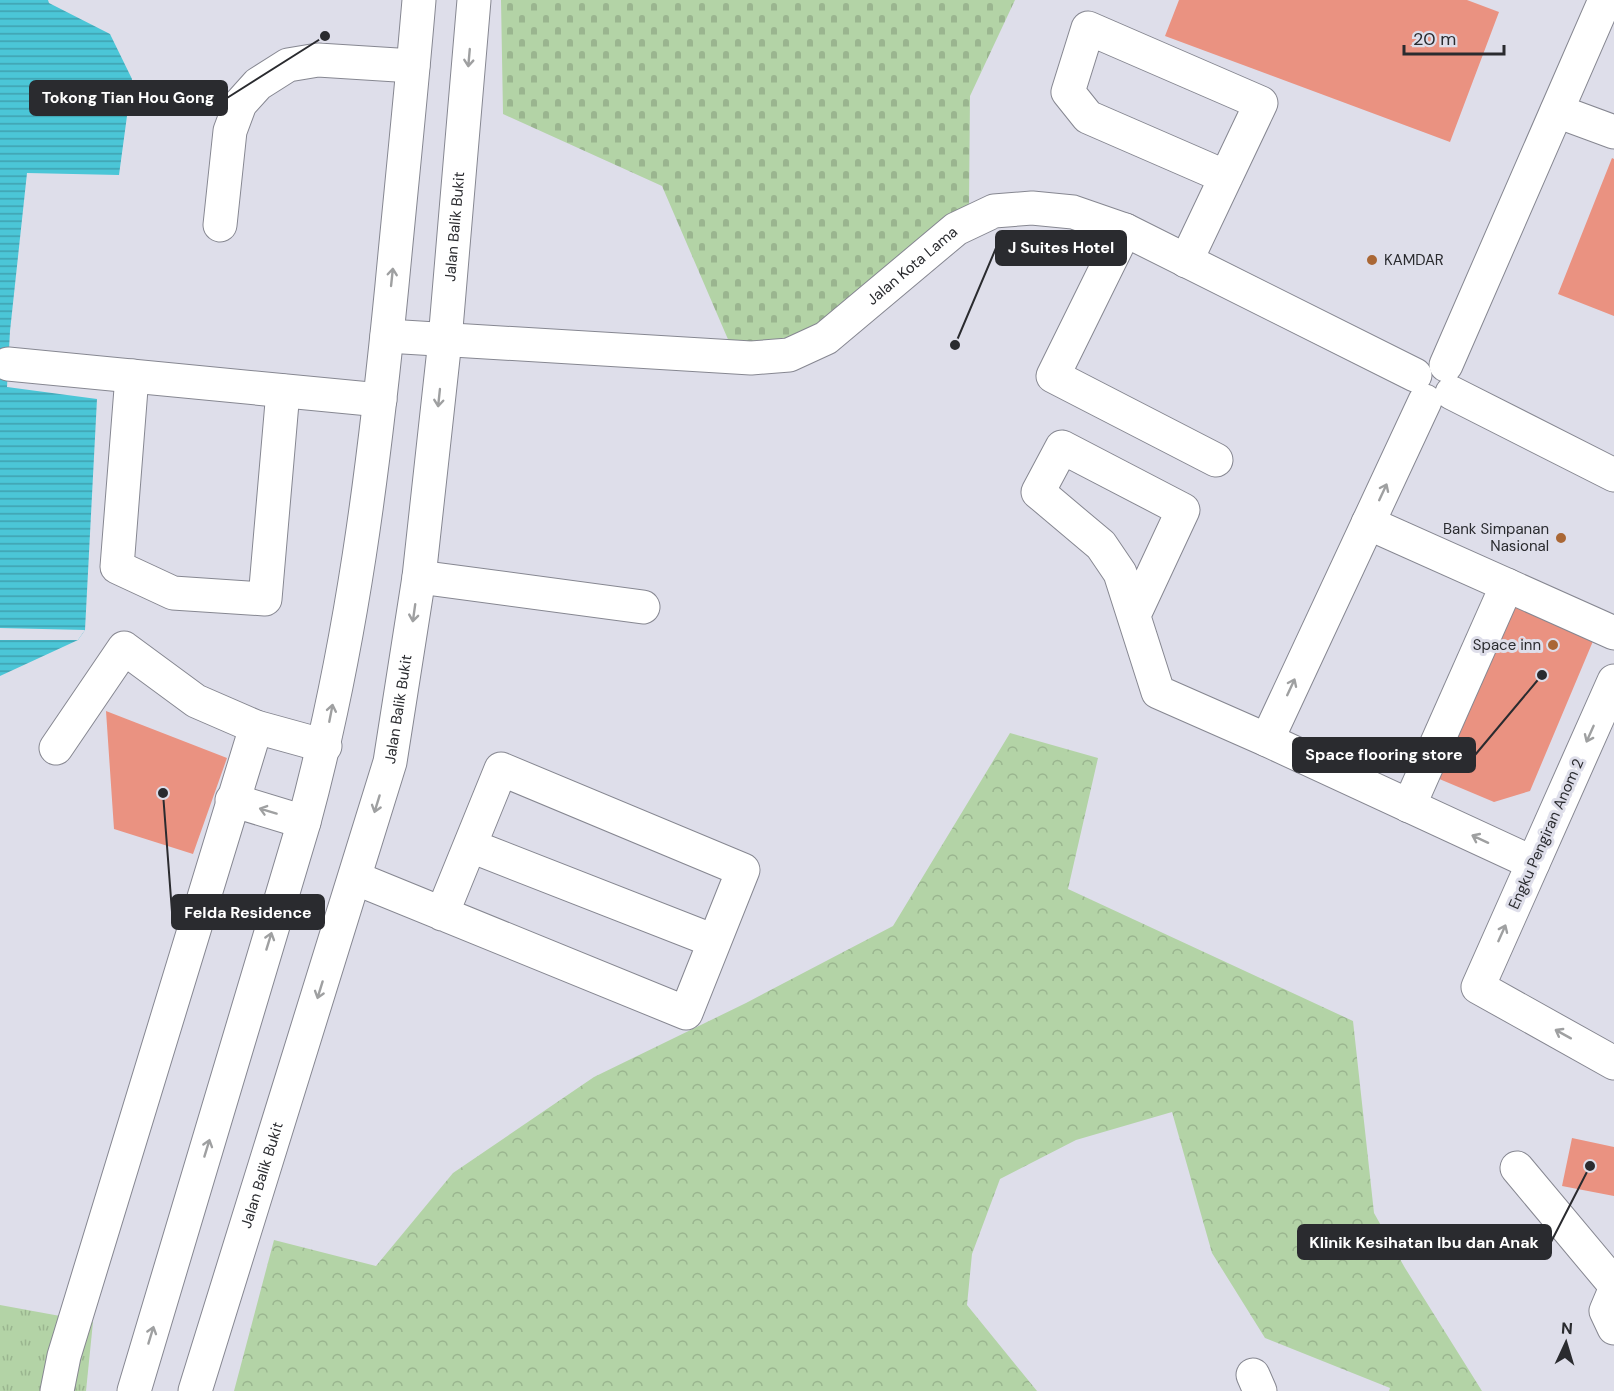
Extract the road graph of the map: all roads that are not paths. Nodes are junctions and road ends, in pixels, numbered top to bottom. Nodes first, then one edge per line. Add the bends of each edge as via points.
1 (419, 0) edge
2 (474, 0) edge
3 (1605, 0) edge
4 (413, 66) junction
5 (1557, 111) junction
6 (1614, 132) edge
7 (1226, 177) junction
8 (220, 225) dead end
9 (1125, 230) junction
10 (1186, 261) junction
11 (387, 336) junction
12 (445, 340) junction
13 (8, 364) dead end
14 (132, 376) junction
15 (1435, 383) junction
16 (283, 391) junction
17 (380, 400) junction
18 (1215, 460) dead end
19 (1614, 475) edge
20 (1368, 523) junction
21 (419, 577) junction
22 (1507, 585) junction
23 (643, 607) dead end
24 (1134, 615) junction
25 (1614, 633) edge
26 (1614, 681) edge
27 (256, 728) junction
28 (1267, 740) junction
29 (325, 746) junction
30 (56, 748) dead end
31 (232, 800) junction
32 (1409, 806) junction
33 (304, 822) junction
34 (471, 846) junction
35 (1533, 863) junction
36 (355, 878) junction
37 (442, 914) junction
38 (714, 941) junction
39 (1612, 1055) edge
40 (1517, 1168) dead end
41 (1614, 1284) edge
42 (1614, 1292) edge
43 (1614, 1329) edge
44 (57, 1391) edge
45 (134, 1391) edge
46 (195, 1391) edge

1 - 4 street
2 -> 12 street, Jalan Balik Bukit
3 - 5 street
4 - 8 street via 318,60 288,65 258,84 240,104 230,131
11 -> 4 street
5 - 6 street
5 - 15 street
7 - 7 street via 1088,117 1068,92 1088,28 1261,103
7 - 10 street
9 - 10 street, Jalan Kota Lama
9 - 12 street, Jalan Kota Lama via 1073,212 1032,207 994,211 956,229 825,338 789,355 751,358
9 - 18 street via 1053,376
10 - 15 street, Jalan Kota Lama
11 - 12 street, Jalan Kota Lama
11 - 17 street
12 -> 21 street, Jalan Balik Bukit
13 - 14 street
14 - 16 street
14 - 16 street via 117,567 172,593 265,599
15 - 19 street, Jalan Kota Lama
20 -> 15 street
16 - 17 street
29 -> 17 street via 359,568
20 - 22 street
28 -> 20 street
21 - 23 street
21 -> 36 street, Jalan Balik Bukit via 390,762
22 - 25 street
22 - 32 street
24 - 24 street via 1183,510 1062,447 1038,492 1101,545 1120,573
24 - 28 street via 1158,692
26 -> 35 street, Engku Pengiran Anom 2
27 - 29 street
27 - 30 street via 196,701 124,648
27 - 31 street
28 - 32 street
29 - 33 street
33 -> 31 street
31 - 44 street via 67,1345
35 -> 32 street
45 -> 33 street
34 - 37 street
34 - 38 street
34 - 38 street via 501,769 743,870
39 -> 35 street, Engku Pengiran Anom 2 via 1478,987
36 - 37 street
36 -> 46 street, Jalan Balik Bukit
37 - 38 street via 686,1013
40 - 41 street
42 - 43 street via 1606,1311

